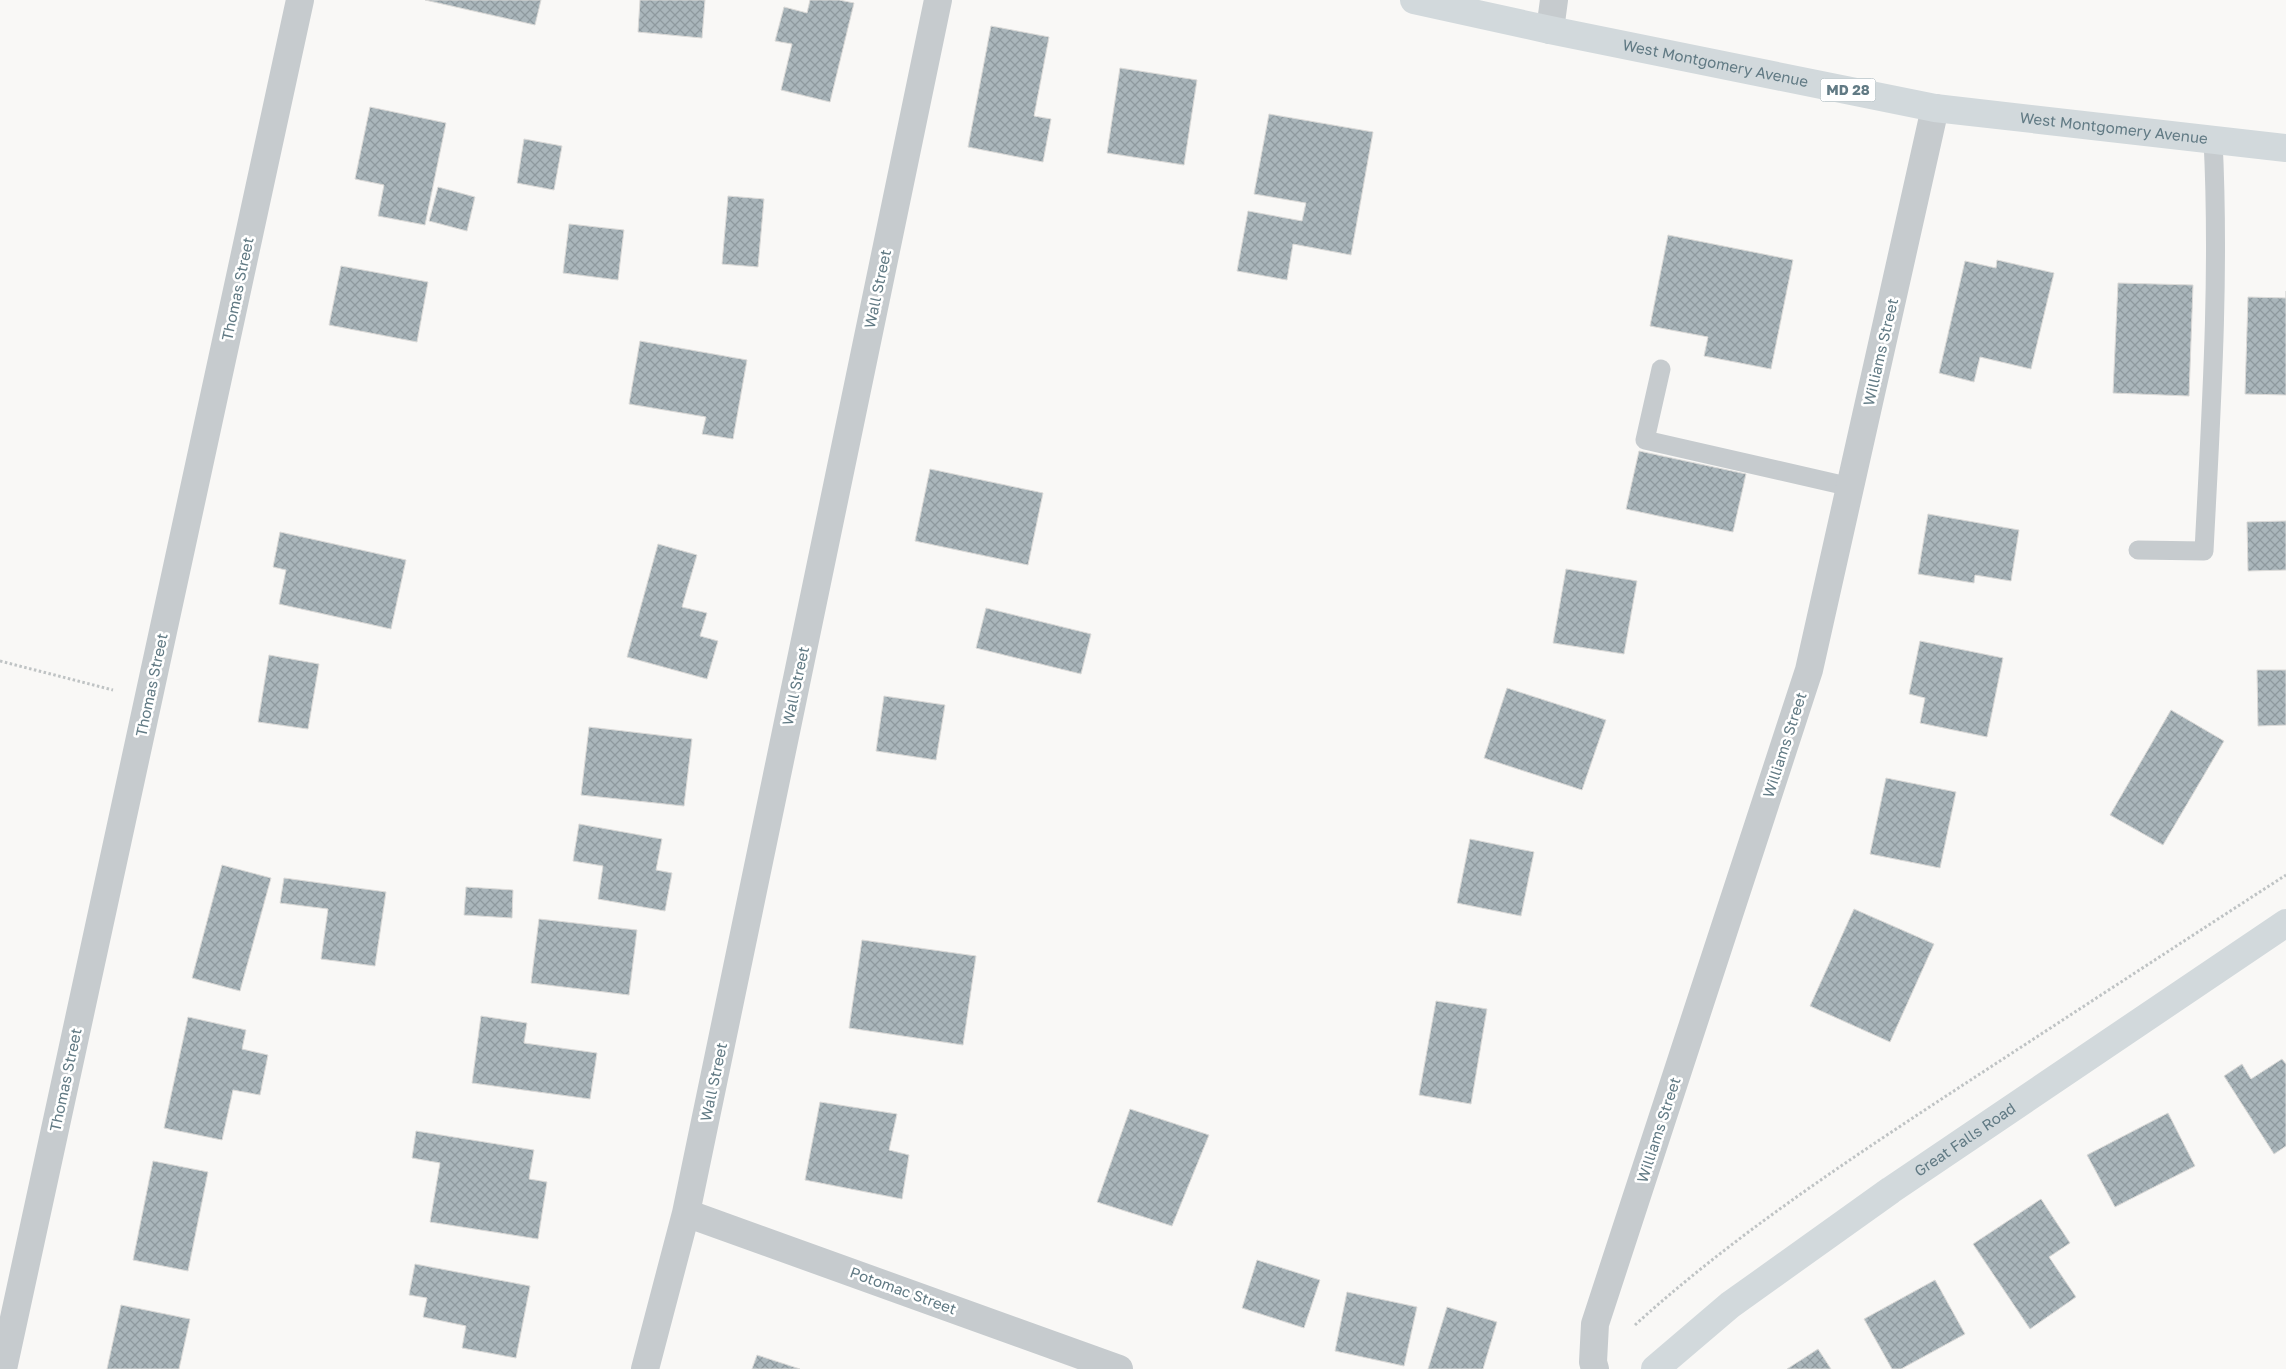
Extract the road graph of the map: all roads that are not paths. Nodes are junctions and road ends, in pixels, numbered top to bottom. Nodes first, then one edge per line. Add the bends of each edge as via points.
1 (300, 0) edge
2 (938, 0) edge
3 (1414, 0) edge
4 (1554, 0) edge
5 (1550, 30) junction
6 (1935, 108) junction
7 (2213, 140) junction
8 (2286, 148) edge
9 (1661, 368) dead end
10 (1851, 487) junction
11 (2138, 550) dead end
12 (2286, 923) edge
13 (686, 1213) junction
14 (1594, 1366) edge
15 (3, 1369) edge
16 (645, 1369) edge
17 (1119, 1369) edge
18 (1654, 1369) edge

1 - 15 street, Thomas Street
2 - 13 street, Wall Street
3 - 5 main road, West Montgomery Avenue / MD 28
4 - 5 street
5 - 6 main road, West Montgomery Avenue / MD 28
6 - 7 main road, West Montgomery Avenue / MD 28
6 - 10 street, Williams Street
7 - 8 main road, West Montgomery Avenue / MD 28
7 - 11 lane via 2215,345 2204,551
9 - 10 lane via 1645,440
10 - 14 street, Williams Street via 1809,670 1595,1324
12 - 18 main road, Great Falls Road via 1891,1190 1730,1305
13 - 16 street, Wall Street
13 - 17 street, Potomac Street

